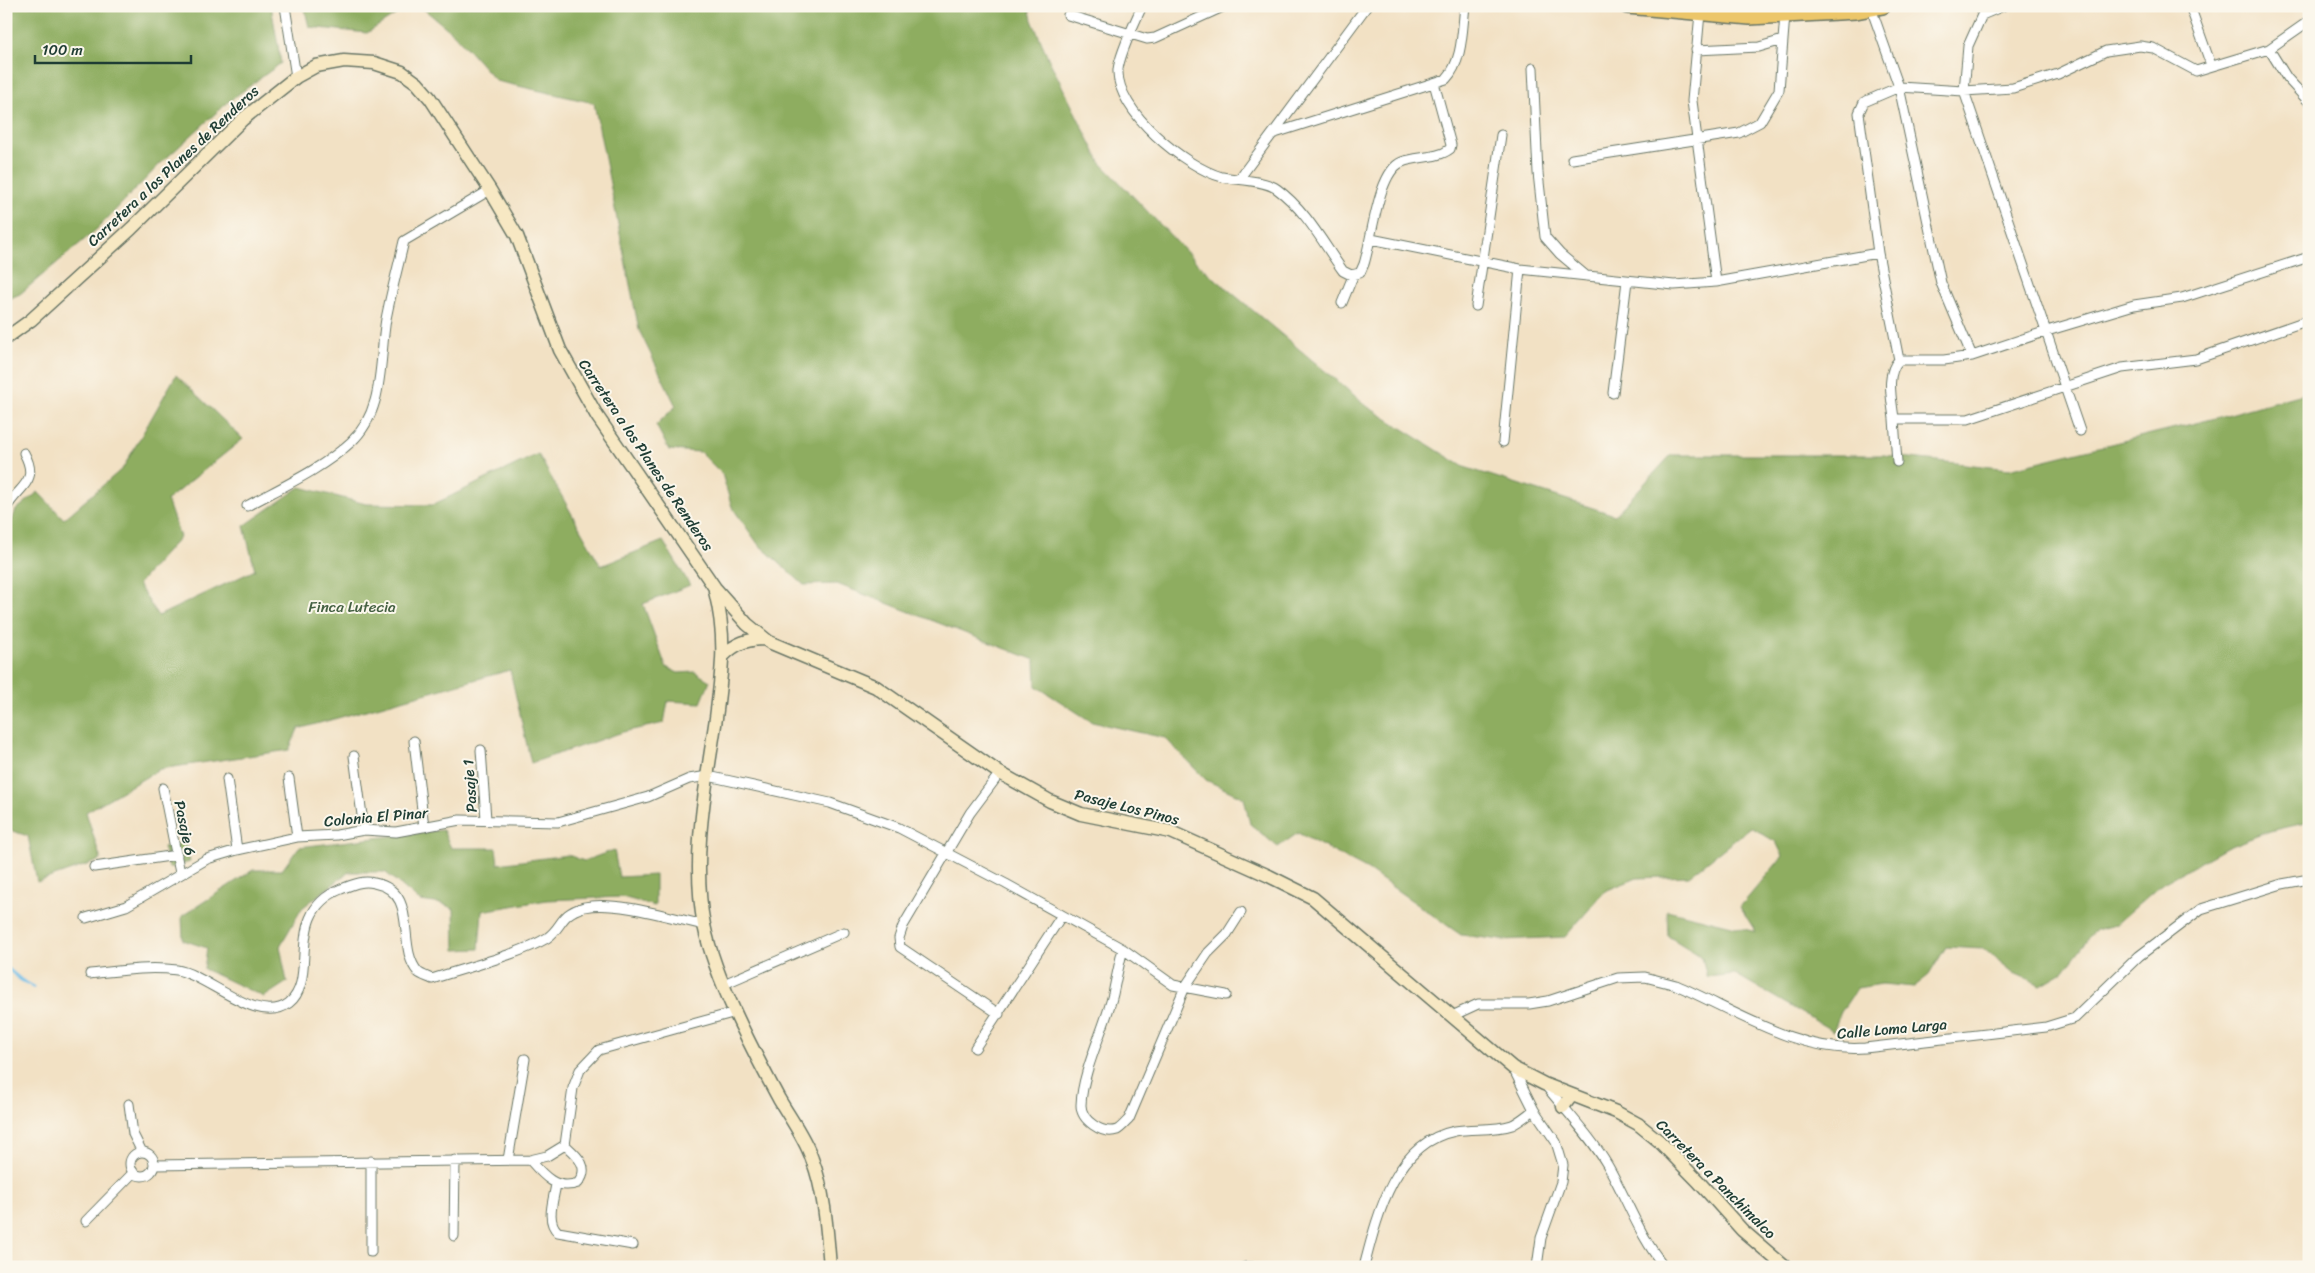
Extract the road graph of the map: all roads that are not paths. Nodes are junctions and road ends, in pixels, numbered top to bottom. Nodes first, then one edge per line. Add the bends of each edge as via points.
1 (285, 6) edge
2 (1142, 6) edge
3 (1225, 6) edge
4 (1367, 6) edge
5 (1465, 6) edge
6 (1627, 6) edge
7 (2003, 6) edge
8 (2190, 6) edge
9 (1877, 7) edge
10 (1700, 13) junction
11 (1068, 14) dead end
12 (1785, 15) junction
13 (2309, 21) edge
14 (1130, 34) junction
15 (1783, 40) junction
16 (2269, 49) junction
17 (1696, 50) junction
18 (2210, 65) junction
19 (1534, 68) dead end
20 (296, 77) junction
21 (1434, 83) junction
22 (1899, 87) junction
23 (1964, 91) junction
24 (2309, 102) edge
25 (1275, 133) junction
26 (1501, 135) dead end
27 (1698, 140) junction
28 (1572, 159) dead end
29 (1238, 179) junction
30 (490, 190) junction
31 (1371, 239) junction
32 (1878, 254) junction
33 (2309, 257) edge
34 (1482, 263) junction
35 (1520, 269) junction
36 (1585, 275) junction
37 (1353, 276) junction
38 (1627, 281) junction
39 (1716, 282) junction
40 (1342, 303) dead end
41 (1476, 306) dead end
42 (2309, 320) edge
43 (2047, 331) junction
44 (6, 338) edge
45 (1972, 356) junction
46 (1899, 360) junction
47 (2064, 388) junction
48 (1613, 393) dead end
49 (1894, 420) junction
50 (2080, 431) dead end
51 (1503, 442) dead end
52 (24, 453) dead end
53 (1897, 462) dead end
54 (247, 506) dead end
55 (6, 509) edge
56 (715, 588) junction
57 (765, 639) junction
58 (724, 655) junction
59 (414, 741) dead end
60 (481, 750) dead end
61 (354, 756) dead end
62 (1000, 773) junction
63 (708, 776) junction
64 (289, 778) dead end
65 (227, 780) dead end
66 (163, 788) dead end
67 (486, 819) junction
68 (424, 827) junction
69 (364, 830) junction
70 (297, 837) junction
71 (237, 850) junction
72 (946, 853) junction
73 (177, 854) junction
74 (94, 867) dead end
75 (180, 873) junction
76 (2309, 879) edge
77 (1241, 912) dead end
78 (1062, 915) junction
79 (86, 918) dead end
80 (704, 925) junction
81 (844, 932) dead end
82 (1123, 949) junction
83 (90, 974) dead end
84 (724, 984) junction
85 (1186, 987) junction
86 (1226, 995) dead end
87 (736, 1012) junction
88 (999, 1014) junction
89 (1452, 1016) junction
90 (975, 1048) dead end
91 (525, 1059) dead end
92 (1513, 1068) junction
93 (1544, 1084) junction
94 (1572, 1095) junction
95 (129, 1104) dead end
96 (1563, 1107) junction
97 (1534, 1110) junction
98 (564, 1145) junction
99 (142, 1152) junction
100 (455, 1160) junction
101 (508, 1160) junction
102 (530, 1160) junction
103 (371, 1161) junction
104 (154, 1164) junction
105 (133, 1173) junction
106 (556, 1184) junction
107 (86, 1221) dead end
108 (454, 1236) dead end
109 (633, 1245) dead end
110 (371, 1252) dead end
111 (830, 1267) edge
112 (1245, 1267) edge
113 (1252, 1267) edge
114 (1364, 1267) edge
115 (1537, 1267) edge
116 (1665, 1267) edge
117 (1785, 1267) edge

1 - 20 street
2 - 14 street
3 - 14 street via 1155,38
4 - 25 street
5 - 21 street via 1454,71 1446,79
6 - 10 highway
7 - 23 street via 1982,15 1968,46
8 - 18 street
9 - 12 highway
9 - 22 street
10 - 12 highway via 1750,17
10 - 17 street
11 - 14 street
12 - 15 street
13 - 16 street
14 - 29 street via 1118,68 1119,85 1126,99 1155,135 1197,166
15 - 17 street via 1759,47
15 - 27 street via 1779,90 1760,122 1739,133
16 - 18 street
16 - 24 street via 2287,78
17 - 27 street via 1692,101
18 - 23 street via 2196,71 2153,48 2140,46 2106,51 2058,74 2013,88
19 - 36 street via 1538,173 1545,237
20 - 30 main road, Carretera a los Planes de Renderos via 316,66 344,61 374,63 402,72 430,98
20 - 44 main road, Carretera a los Planes de Renderos via 243,119 124,235
21 - 25 street
21 - 31 street via 1450,149 1394,165 1380,195
22 - 23 street
22 - 32 street via 1864,102 1859,113
22 - 45 street via 1941,283
23 - 43 street
25 - 29 street
26 - 34 street
27 - 28 street
27 - 39 street
29 - 37 street via 1275,187 1301,210 1343,271
30 - 54 street via 404,241 386,320 380,381 371,413 352,441 320,466
30 - 56 main road, Carretera a los Planes de Renderos via 527,258 566,364 597,416
31 - 34 street
31 - 37 street via 1360,273
32 - 39 street
32 - 46 street
33 - 43 street via 2182,298 2134,305
34 - 35 street
34 - 41 street
35 - 36 street
35 - 51 street
36 - 38 street
37 - 40 street
38 - 39 street via 1674,286
38 - 48 street
42 - 47 street via 2196,360 2122,368
43 - 45 street
43 - 47 street
45 - 46 street
46 - 49 street via 1893,367 1891,378
47 - 49 street via 1968,419
47 - 50 street
49 - 53 street
52 - 55 street via 30,472 22,490
56 - 57 main road, Pasaje Los Pinos
56 - 58 main road
57 - 58 main road via 746,640
57 - 62 main road, Pasaje Los Pinos via 876,687
58 - 63 main road
59 - 68 street
60 - 67 street, Pasaje 1
61 - 69 street
62 - 72 street
62 - 89 main road, Pasaje Los Pinos via 1072,811 1171,832 1293,887 1322,904
63 - 67 street, Colonia El Pinar via 689,779 648,797 558,822
63 - 72 street via 830,803 899,828
63 - 80 main road via 699,842
64 - 70 street
65 - 71 street
66 - 73 street, Pasaje 6
67 - 68 street, Colonia El Pinar
68 - 69 street, Colonia El Pinar via 396,832
69 - 70 street, Colonia El Pinar
70 - 71 street, Colonia El Pinar
71 - 75 street, Colonia El Pinar via 207,859
72 - 78 street
72 - 88 street via 903,926 900,947
73 - 74 street
73 - 75 street, Pasaje 6
75 - 79 street, Colonia El Pinar via 167,884 126,906
76 - 89 street, Calle Loma Larga via 2201,909 2139,956 2075,1018 2046,1027 1865,1048 1835,1048 1799,1041 1676,985 1632,976 1602,982 1548,1001 1478,1004
77 - 85 street
78 - 82 street
78 - 88 street
80 - 83 street via 621,907 586,907 568,913 548,937 432,979 419,972 410,954 404,906 391,891 375,883 358,882 336,891 317,908 307,924 303,969 296,995 288,1004 272,1009 254,1008 178,970 130,969
80 - 84 main road
81 - 84 street
82 - 85 street via 1173,985
82 - 85 street via 1084,1087 1081,1107 1085,1118 1096,1126 1118,1130 1129,1119
84 - 87 main road
85 - 86 street
87 - 98 street via 599,1050 584,1064 573,1088
87 - 111 main road via 813,1159 825,1212
88 - 90 street
89 - 92 main road, Pasaje Los Pinos
91 - 101 street
92 - 93 main road, Carretera a Panchimalco
92 - 97 street
93 - 94 main road, Carretera a Panchimalco
93 - 96 street
94 - 96 main road
94 - 117 main road, Carretera a Panchimalco via 1638,1124 1659,1141 1742,1230
95 - 99 street via 133,1134
96 - 116 street via 1606,1164 1639,1227
97 - 114 street via 1512,1125 1451,1132 1434,1139 1410,1156 1387,1194
97 - 115 street via 1556,1142 1563,1165 1561,1182 1541,1238
98 - 102 street via 547,1156
98 - 106 street via 579,1158 584,1168 583,1177 573,1185
99 - 104 street via 150,1156
99 - 105 street via 132,1157
100 - 101 street
100 - 103 street
100 - 108 street
101 - 102 street
102 - 106 street
103 - 104 street
103 - 110 street
104 - 105 street via 153,1170 144,1176
105 - 107 street
106 - 109 street via 552,1228 558,1232
112 - 113 street

